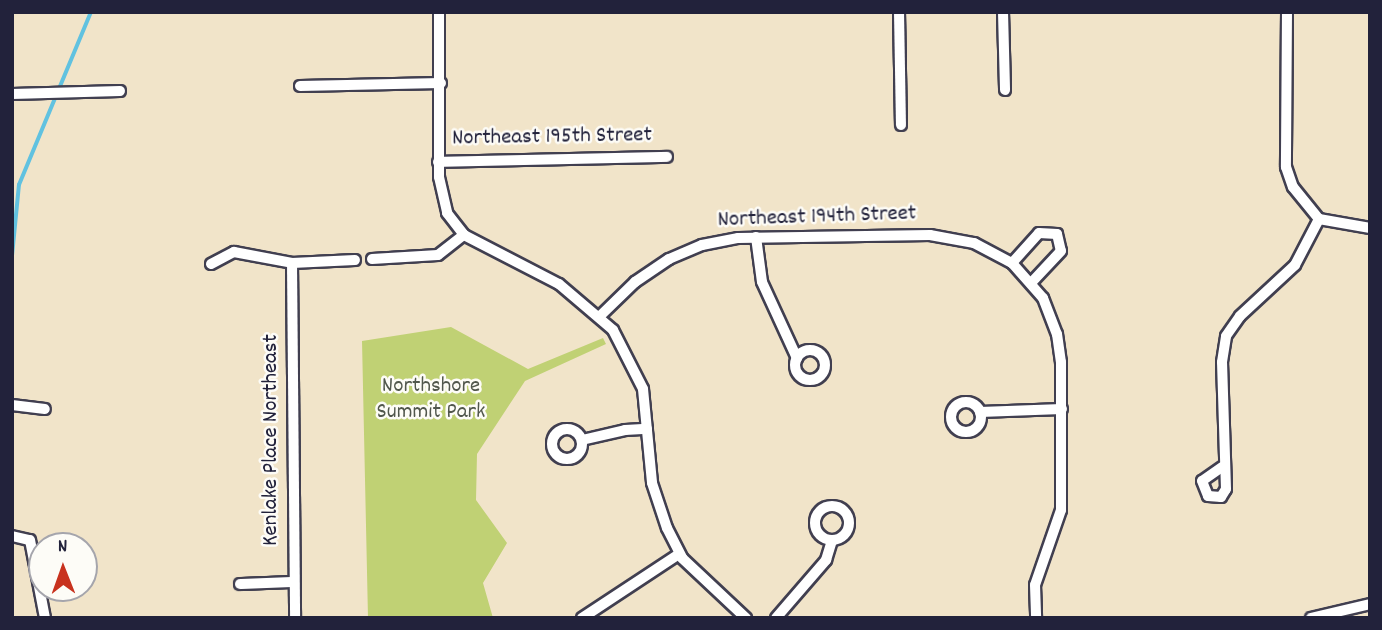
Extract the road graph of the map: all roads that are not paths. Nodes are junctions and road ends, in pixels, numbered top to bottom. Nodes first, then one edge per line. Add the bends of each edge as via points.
1 (439, 12) edge
2 (899, 12) edge
3 (1003, 12) edge
4 (1287, 12) edge
5 (441, 83) junction
6 (300, 86) dead end
7 (1005, 90) dead end
8 (120, 92) dead end
9 (12, 94) edge
10 (901, 125) dead end
11 (667, 157) dead end
12 (438, 162) junction
13 (1319, 219) junction
14 (1370, 228) edge
15 (464, 235) junction
16 (756, 237) junction
17 (372, 259) dead end
18 (355, 260) dead end
19 (292, 263) junction
20 (1012, 263) junction
21 (211, 264) dead end
22 (1032, 282) junction
23 (600, 316) junction
24 (797, 358) dead end
25 (12, 405) edge
26 (45, 409) dead end
27 (1062, 409) junction
28 (981, 412) dead end
29 (647, 429) junction
30 (582, 440) dead end
31 (1222, 467) dead end
32 (12, 536) edge
33 (831, 540) dead end
34 (679, 554) junction
35 (293, 583) junction
36 (240, 584) dead end
37 (1370, 604) edge
38 (45, 618) edge
39 (295, 618) edge
40 (582, 618) edge
41 (746, 618) edge
42 (776, 618) edge
43 (1036, 618) edge
44 (1311, 618) edge

1 - 5 street
2 - 10 street
3 - 7 street
4 - 13 street via 1286,167 1299,197
5 - 6 street
5 - 12 street
8 - 9 street
11 - 12 street, Northeast 195th Street
12 - 15 street via 443,202
13 - 14 street
13 - 31 street via 1295,265 1240,316 1226,336
15 - 17 street via 438,255
15 - 23 street via 559,284
16 - 20 street, Northeast 194th Street via 930,235 974,243
16 - 23 street, Northeast 194th Street via 721,240 685,251 644,274
16 - 24 street via 760,274
18 - 19 street
19 - 21 street via 234,252
19 - 35 street, Kenlake Place Northeast
20 - 22 street, Northeast 194th Street
20 - 22 street via 1039,233 1057,234 1061,251
22 - 27 street via 1057,334
23 - 29 street via 634,365 643,389
25 - 26 street
27 - 28 street
27 - 43 street via 1061,510 1035,585
29 - 30 street
29 - 34 street via 657,505
32 - 38 street via 30,540
33 - 42 street via 826,560
34 - 40 street
34 - 41 street
35 - 36 street
35 - 39 street, Kenlake Place Northeast
37 - 44 street

